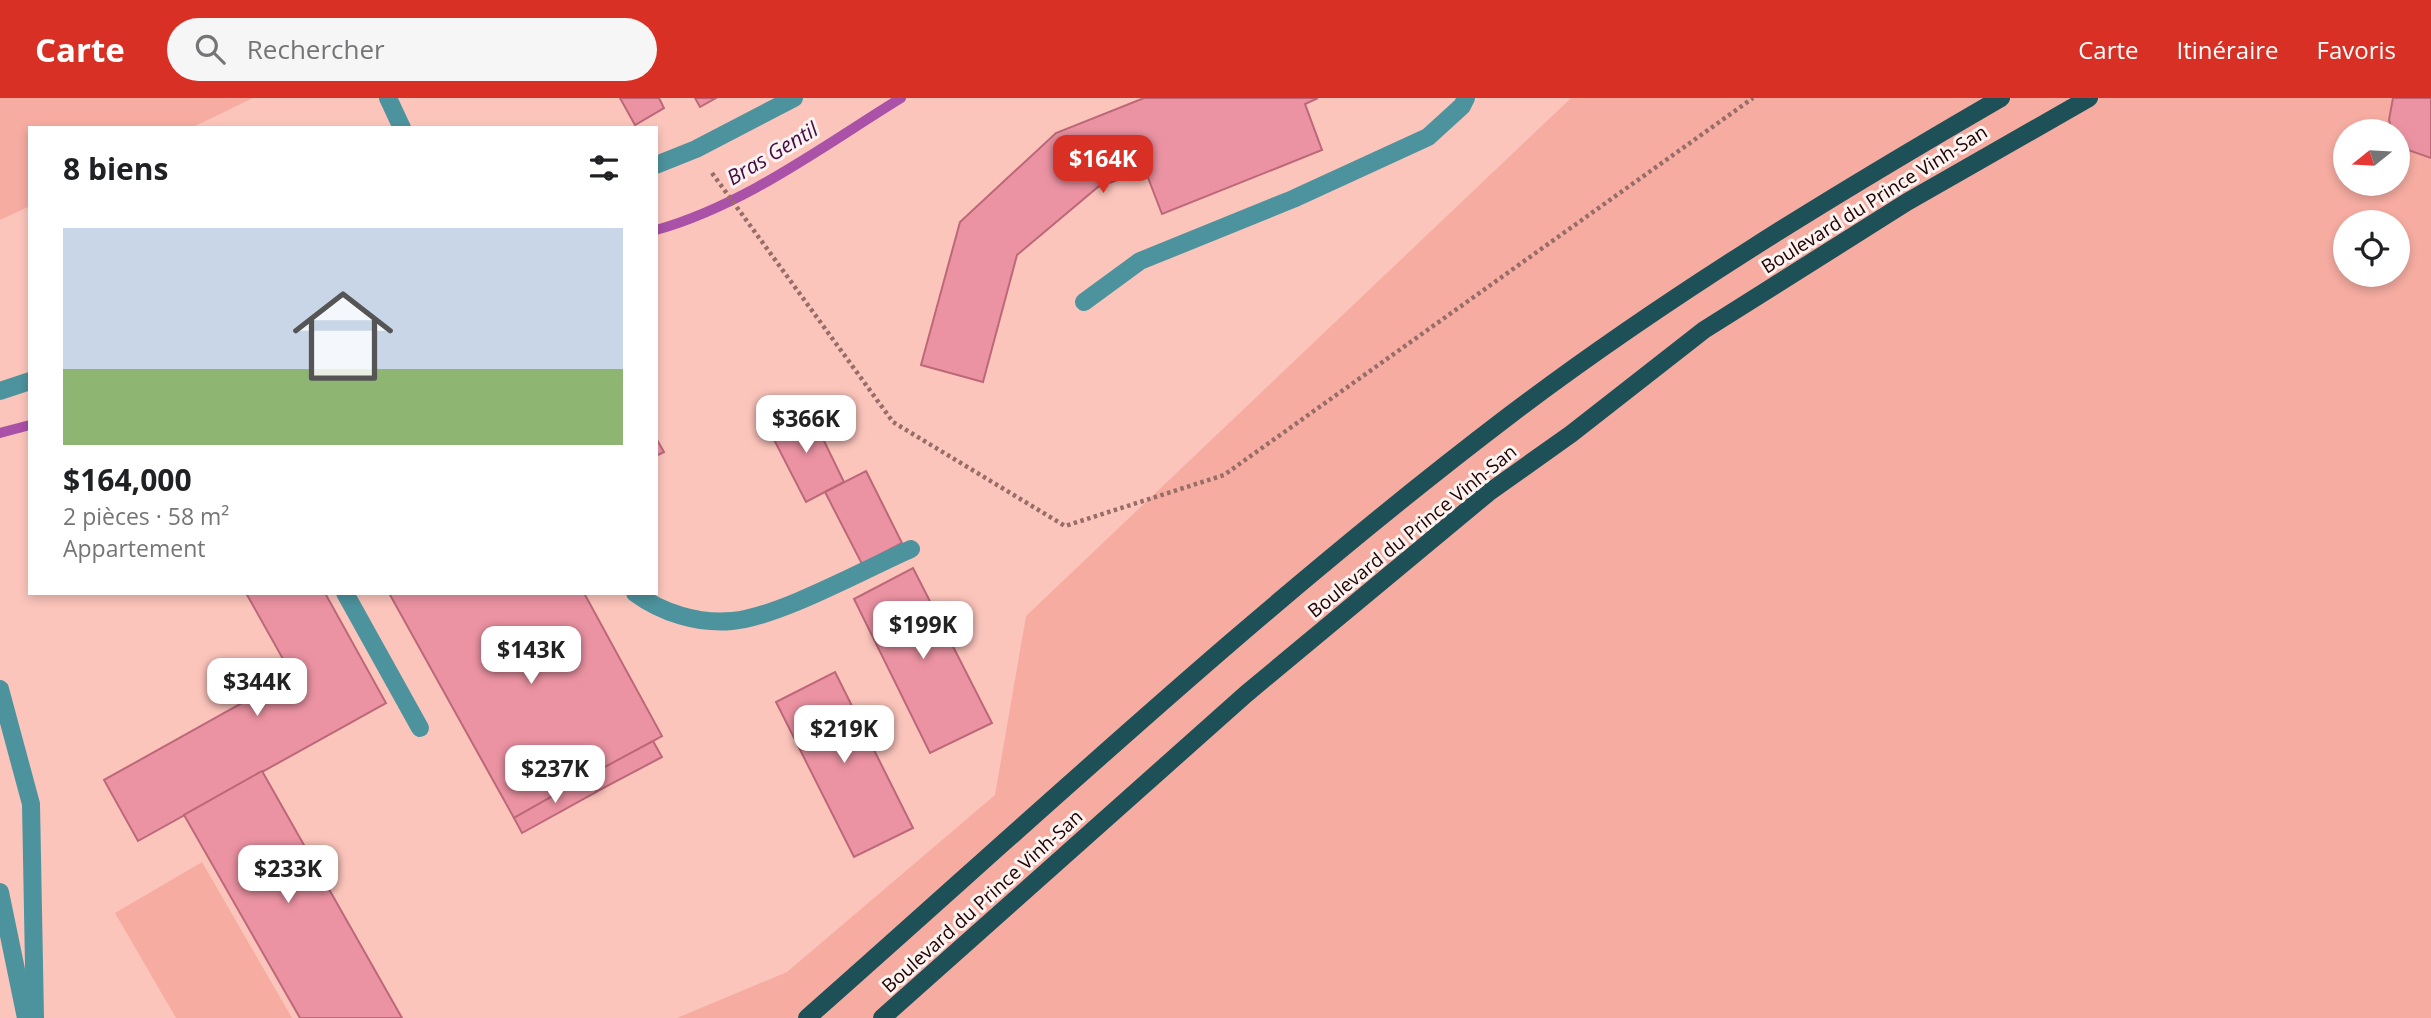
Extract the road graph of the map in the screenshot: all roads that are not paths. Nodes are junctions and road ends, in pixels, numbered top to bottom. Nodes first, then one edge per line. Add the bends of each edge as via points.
1 (387, 98) edge
2 (794, 98) edge
3 (1466, 98) edge
4 (2001, 98) edge
5 (2089, 98) edge
6 (401, 126) edge
7 (658, 164) edge
8 (1084, 302) dead end
9 (28, 383) edge
10 (0, 391) edge
11 (911, 548) dead end
12 (346, 595) edge
13 (638, 595) edge
14 (0, 689) edge
15 (419, 728) dead end
16 (0, 892) edge
17 (26, 1018) edge
18 (35, 1018) edge
19 (807, 1018) edge
20 (882, 1018) edge

1 - 6 lane
2 - 7 lane
3 - 8 lane via 1428,137 1293,199 1140,261
4 - 19 main road, Boulevard du Prince Vinh-San via 1739,256 1510,416 1269,610
5 - 20 main road, Boulevard du Prince Vinh-San via 1918,195 1704,330 1488,493 1246,694
9 - 10 lane
11 - 13 lane via 783,606 732,621 684,617
12 - 15 lane
14 - 18 lane via 31,804
16 - 17 lane

